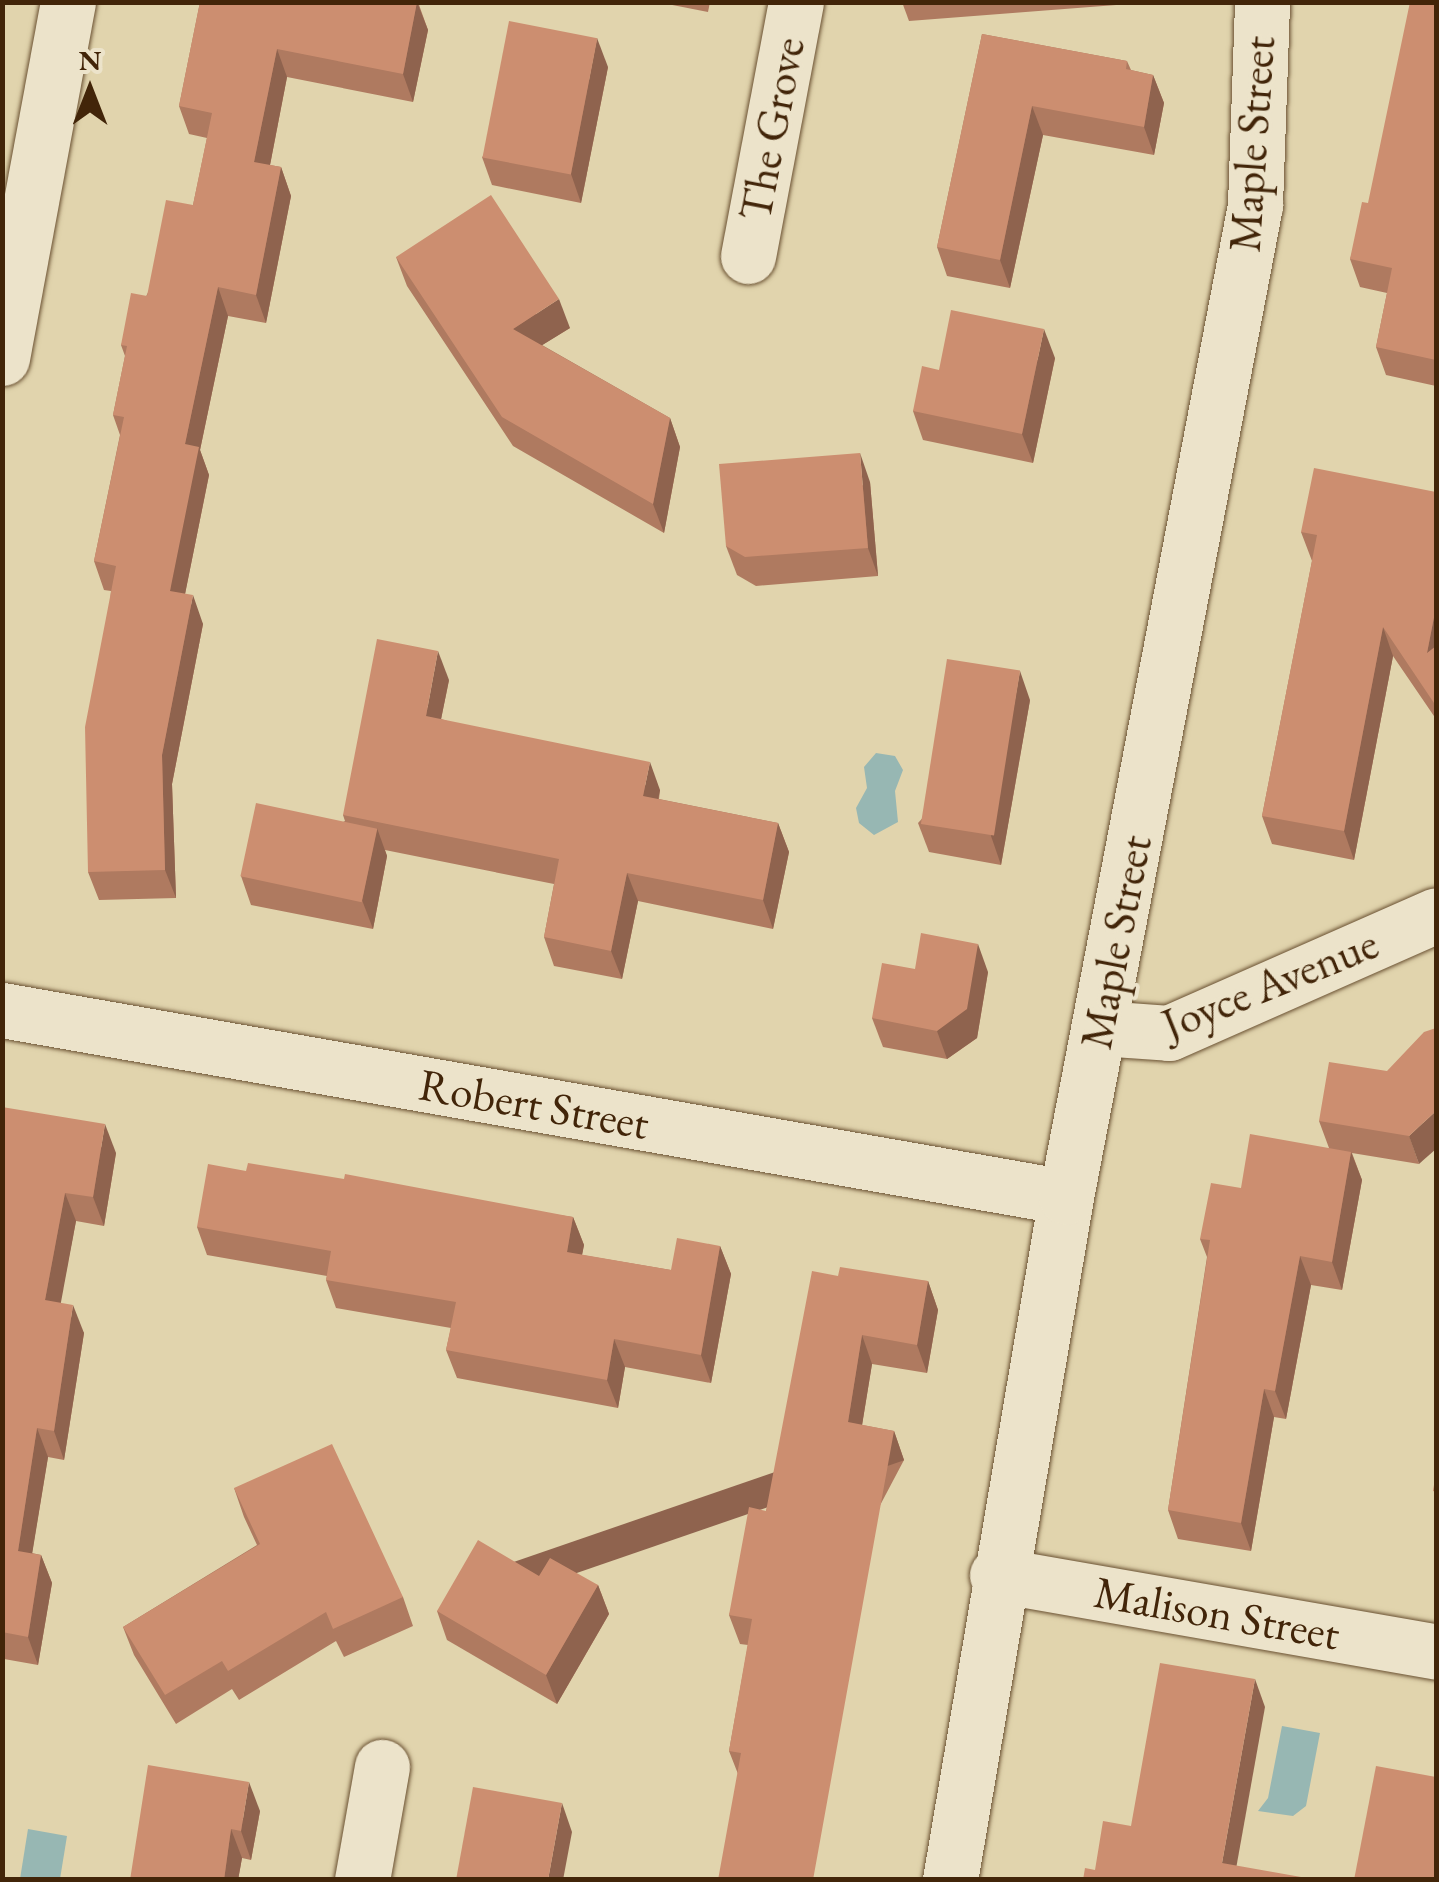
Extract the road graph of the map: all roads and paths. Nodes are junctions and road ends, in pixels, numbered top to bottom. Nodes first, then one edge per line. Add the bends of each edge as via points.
1 (68, 2) edge
2 (796, 2) edge
3 (1262, 2) edge
4 (748, 256) dead end
5 (2, 358) edge
6 (1436, 915) edge
7 (2, 1010) edge
8 (1100, 1028) junction
9 (1066, 1197) junction
10 (997, 1574) junction
11 (1436, 1652) edge
12 (382, 1767) dead end
13 (362, 1880) edge
14 (950, 1880) edge

1 - 5 street
2 - 4 street, The Grove
3 - 8 street, Maple Street via 1255,204
6 - 8 street, Joyce Avenue via 1170,1033
7 - 9 street, Robert Street
8 - 9 street, Maple Street
9 - 10 street, Maple Street
10 - 11 street, Malison Street
10 - 14 street, Maple Street
12 - 13 street

